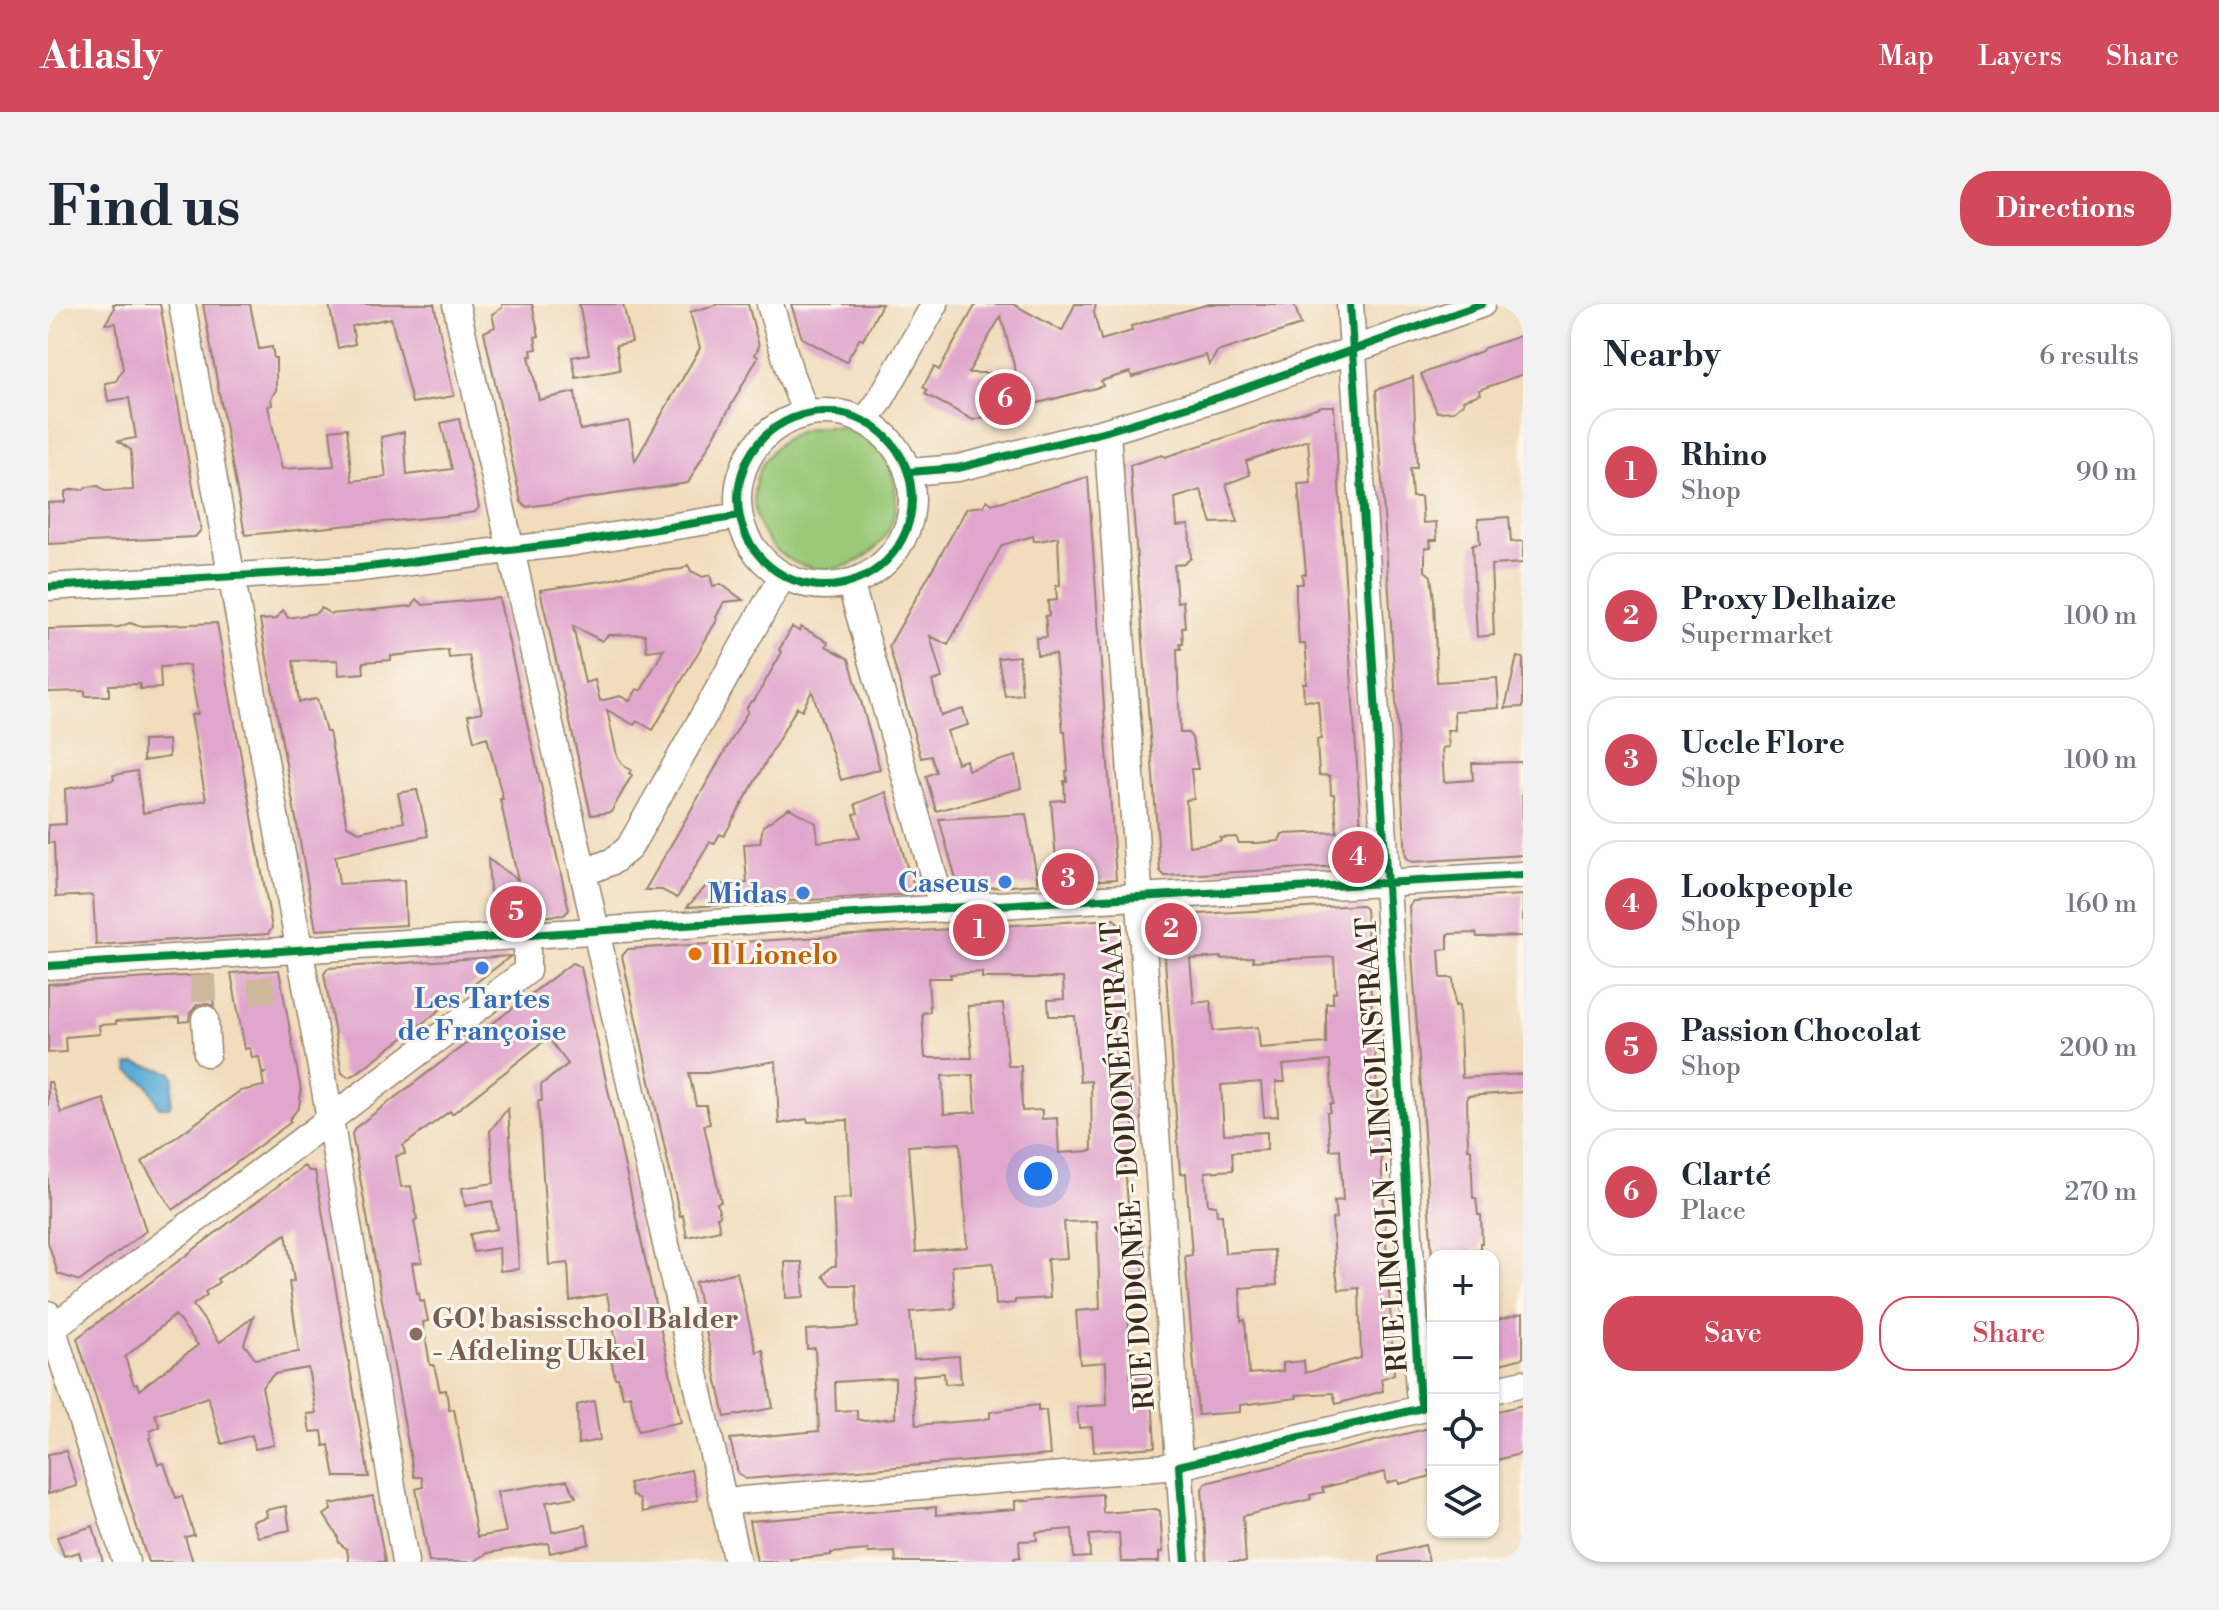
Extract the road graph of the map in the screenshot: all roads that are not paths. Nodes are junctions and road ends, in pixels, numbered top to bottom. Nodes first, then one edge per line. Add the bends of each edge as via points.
1 (182, 304) edge
2 (456, 304) edge
3 (770, 304) edge
4 (935, 304) edge
5 (1350, 304) edge
6 (1482, 304) edge
7 (1353, 351) junction
8 (806, 413) junction
9 (865, 421) junction
10 (1107, 431) junction
11 (909, 472) junction
12 (739, 516) junction
13 (510, 550) junction
14 (783, 575) junction
15 (231, 576) junction
16 (850, 582) junction
17 (48, 587) edge
18 (583, 873) junction
19 (1523, 875) edge
20 (1387, 883) junction
21 (1140, 898) junction
22 (943, 909) junction
23 (596, 932) junction
24 (527, 936) junction
25 (298, 950) junction
26 (48, 966) edge
27 (205, 1019) tunnel mouth
28 (207, 1053) dead end
29 (330, 1121) junction
30 (49, 1324) edge
31 (1523, 1383) edge
32 (1499, 1389) edge
33 (1427, 1405) edge
34 (1427, 1407) edge
35 (1179, 1466) junction
36 (725, 1503) junction
37 (126, 1562) edge
38 (405, 1562) edge
39 (737, 1562) edge
40 (1186, 1562) edge

1 - 15 street
2 - 13 street
3 - 8 street
4 - 9 street
5 - 7 street, RUE LINCOLN - LINCOLNSTRAAT
6 - 7 street
7 - 10 street
7 - 20 street, RUE LINCOLN - LINCOLNSTRAAT
8 - 9 street via 836,412
8 - 12 street via 766,434 748,458 738,486
9 - 11 street via 892,442
10 - 11 street via 958,468
10 - 21 street, RUE DODONÉE - DODONÉESTRAAT
11 - 16 street via 912,509 906,533 883,564
12 - 13 street
12 - 14 street via 759,555
13 - 15 street via 352,569
13 - 18 street
14 - 16 street via 809,585
14 - 18 street via 629,848
15 - 17 street
15 - 25 street
16 - 22 street
18 - 23 street
19 - 20 street
20 - 21 street
20 - 33 street, RUE LINCOLN - LINCOLNSTRAAT via 1419,1391
21 - 22 street
21 - 35 street, RUE DODONÉE - DODONÉESTRAAT
22 - 23 street
23 - 24 street
23 - 36 street
24 - 25 street
24 - 29 street via 527,971
25 - 26 street via 203,966
25 - 29 street via 293,985
27 - 28 street
29 - 30 street
29 - 38 street
30 - 37 street
31 - 32 street
34 - 35 street
35 - 36 street
35 - 40 street, RUE DODONÉE - DODONÉESTRAAT
36 - 39 street

